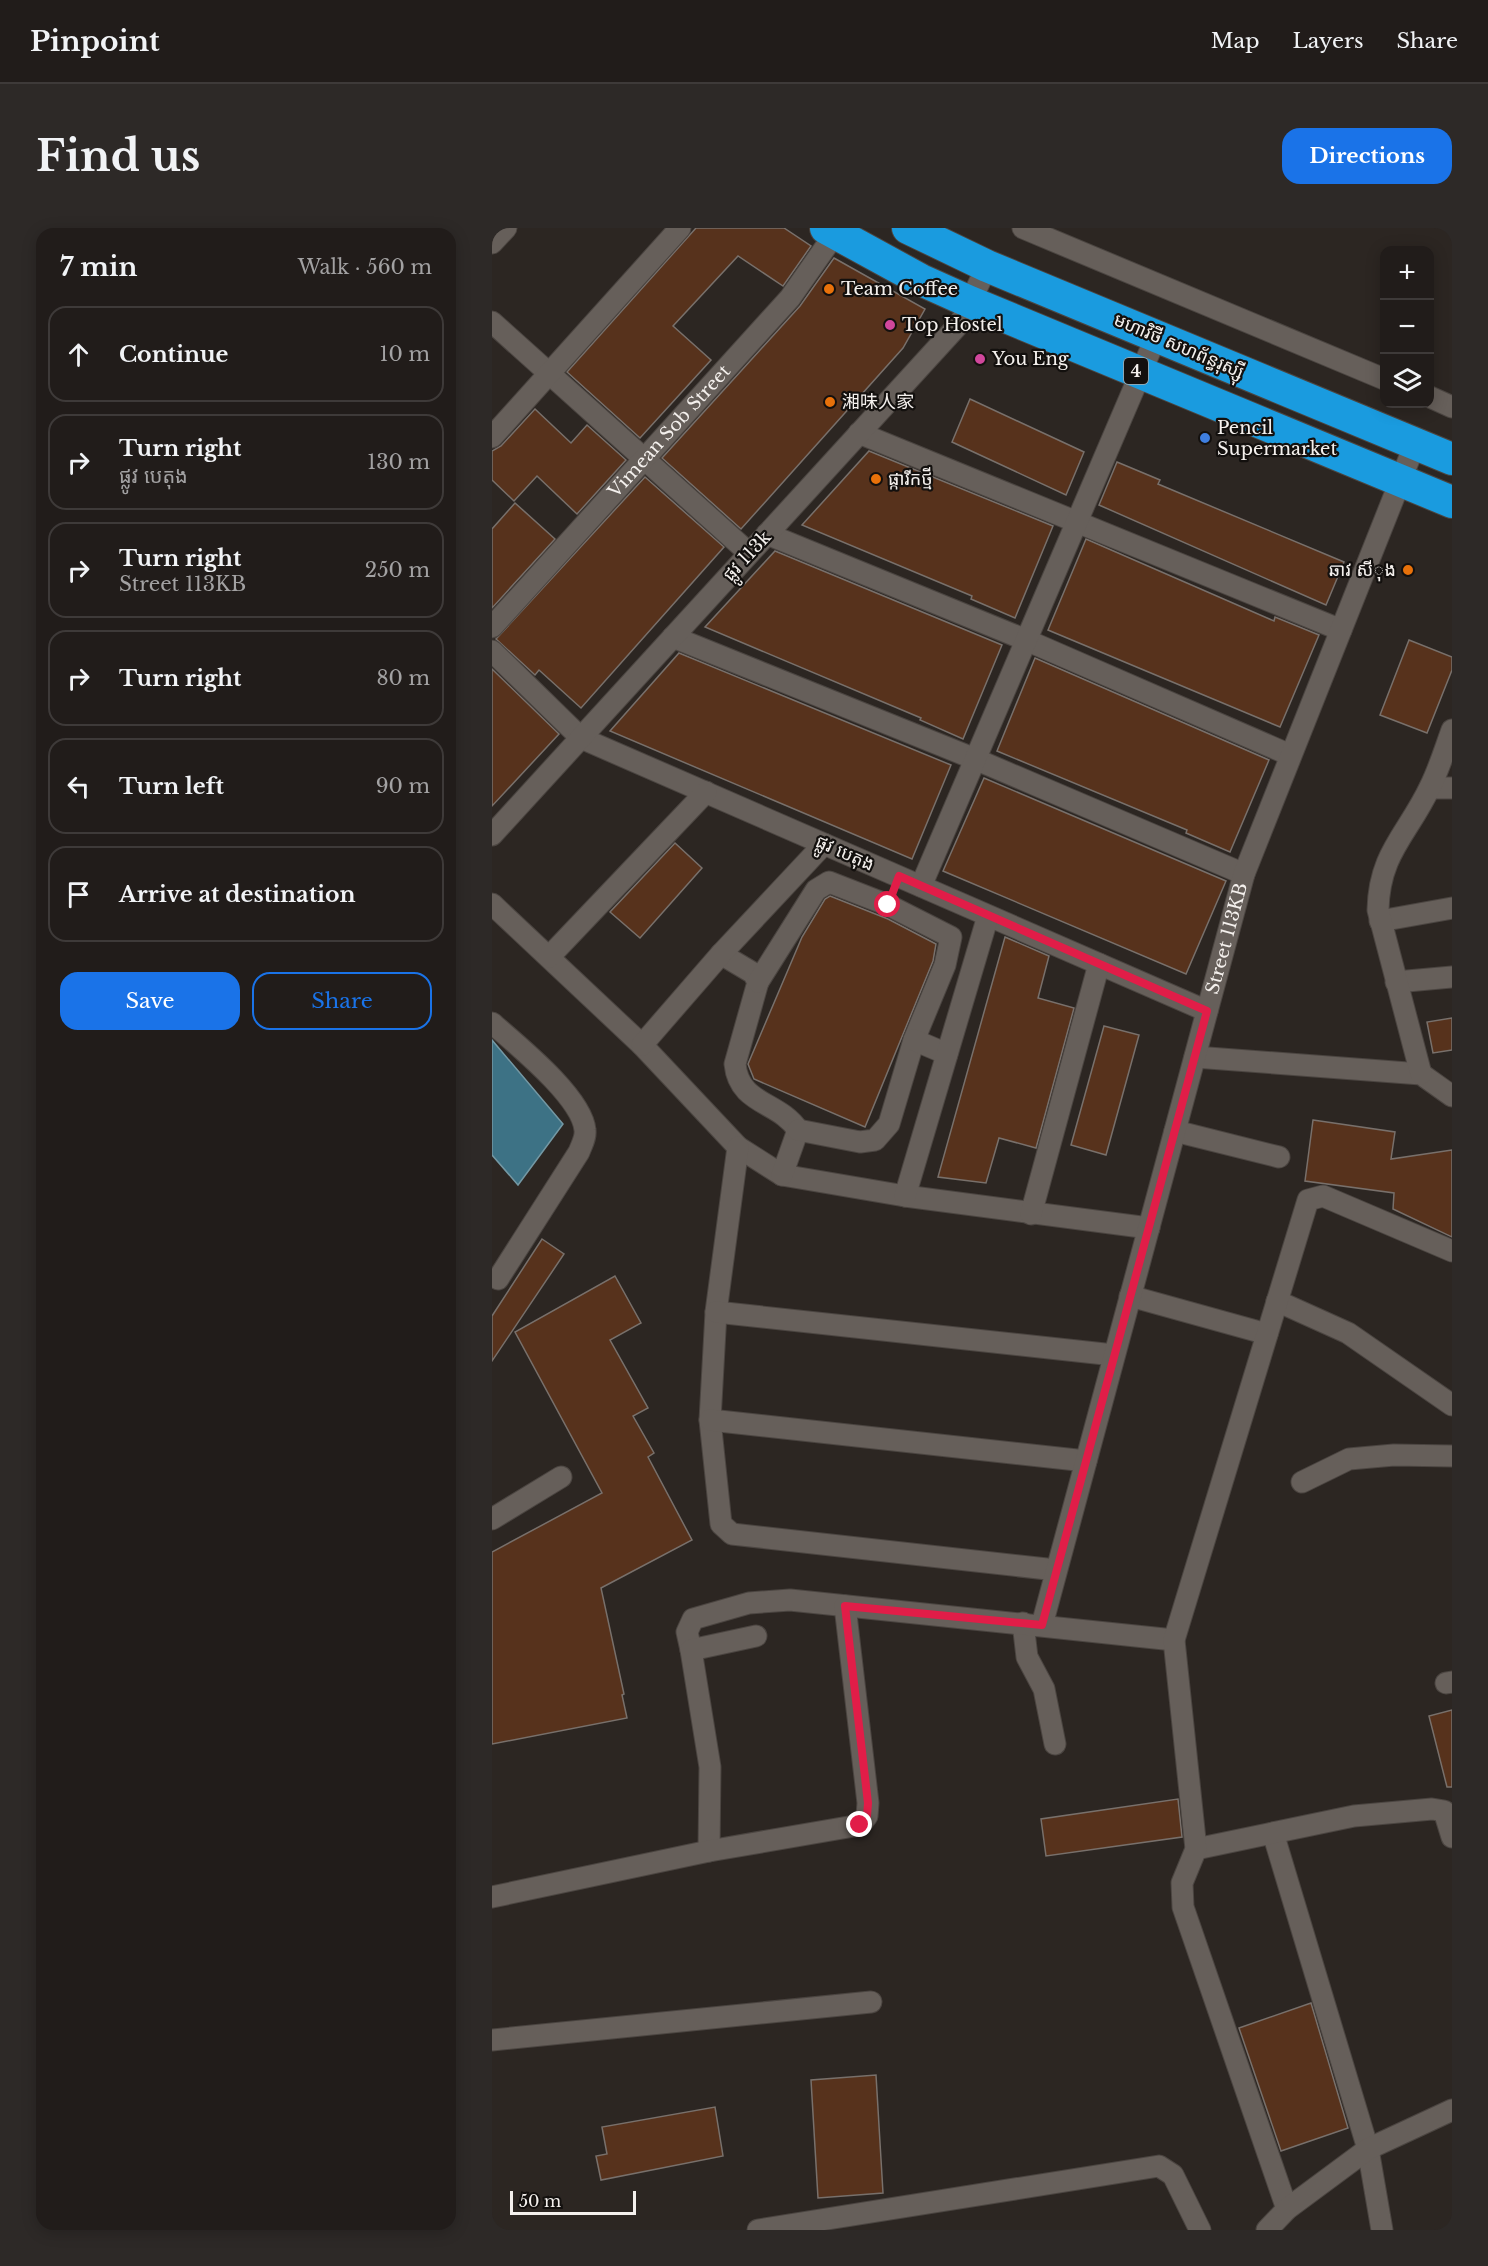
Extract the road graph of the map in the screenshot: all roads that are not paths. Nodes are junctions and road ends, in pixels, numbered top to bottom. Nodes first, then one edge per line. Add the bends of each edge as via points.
1 (506, 228) edge
2 (680, 228) edge
3 (908, 228) edge
4 (1023, 228) edge
5 (833, 230) edge
6 (492, 243) edge
7 (987, 266) junction
8 (970, 302) junction
9 (492, 322) edge
10 (1156, 337) junction
11 (1140, 373) junction
12 (550, 374) junction
13 (1380, 377) edge
14 (1434, 400) edge
15 (1452, 407) edge
16 (860, 433) junction
17 (492, 437) edge
18 (1415, 444) junction
19 (1452, 459) edge
20 (644, 460) junction
21 (1401, 481) junction
22 (1452, 502) edge
23 (1077, 522) junction
24 (767, 534) junction
25 (749, 553) junction
26 (492, 627) edge
27 (1341, 630) junction
28 (673, 637) junction
29 (1026, 640) junction
30 (492, 651) edge
31 (1452, 730) edge
32 (581, 738) junction
33 (1290, 755) junction
34 (975, 759) junction
35 (1430, 788) junction
36 (1452, 788) edge
37 (706, 792) junction
38 (492, 836) edge
39 (824, 844) junction
40 (1244, 874) junction
41 (899, 876) junction
42 (921, 886) junction
43 (492, 904) edge
44 (888, 905) junction
45 (1452, 908) edge
46 (988, 916) junction
47 (1380, 921) junction
48 (721, 954) junction
49 (549, 957) junction
50 (1099, 964) junction
51 (1452, 977) edge
52 (758, 982) junction
53 (1396, 982) junction
54 (1207, 1011) junction
55 (492, 1023) edge
56 (914, 1040) junction
57 (642, 1045) junction
58 (947, 1054) junction
59 (1195, 1057) junction
60 (1421, 1074) junction
61 (1452, 1096) edge
62 (798, 1130) junction
63 (1174, 1131) junction
64 (738, 1147) junction
65 (1279, 1157) dead end
66 (782, 1175) junction
67 (905, 1196) junction
68 (1031, 1214) junction
69 (1149, 1228) junction
70 (1452, 1251) edge
71 (498, 1279) dead end
72 (1130, 1296) junction
73 (1277, 1301) junction
74 (716, 1312) junction
75 (1267, 1334) junction
76 (1114, 1355) junction
77 (1452, 1405) edge
78 (710, 1420) junction
79 (1452, 1456) edge
80 (1086, 1461) junction
81 (561, 1477) dead end
82 (1302, 1482) dead end
83 (492, 1519) edge
84 (1056, 1570) junction
85 (845, 1606) junction
86 (1032, 1624) junction
87 (756, 1636) dead end
88 (1173, 1640) junction
89 (691, 1650) junction
90 (1055, 1744) dead end
91 (1273, 1833) junction
92 (1452, 1834) edge
93 (1196, 1849) junction
94 (709, 1851) junction
95 (492, 1897) edge
96 (871, 2002) dead end
97 (492, 2040) edge
98 (1452, 2110) edge
99 (1368, 2149) junction
100 (1287, 2209) junction
101 (894, 2220) edge
102 (758, 2230) edge
103 (1200, 2230) edge
104 (1267, 2230) edge
105 (1382, 2230) edge

1 - 6 street
2 - 12 street
3 - 7 highway, មហាវិថី សហព័ន្ធរុស្ស៊ី / 4
4 - 13 street
5 - 8 highway, 4 via 921,280
5 - 20 street, Vimean Sob Street via 790,298
7 - 8 street, ផ្លូវ 113k
7 - 10 highway, មហាវិថី សហព័ន្ធរុស្ស៊ី / 4
8 - 11 highway, 4
8 - 16 street, ផ្លូវ 113k via 961,322
9 - 12 street
10 - 11 street
10 - 18 highway, មហាវិថី សហព័ន្ធរុស្ស៊ី / 4
11 - 21 highway, 4
11 - 23 street
12 - 17 street
12 - 20 street
14 - 15 street
16 - 23 street
16 - 24 street, ផ្លូវ 113k
18 - 19 highway, មហាវិថី សហព័ន្ធរុស្ស៊ី / 4
18 - 21 street, Street 113KB
20 - 25 street
20 - 26 street, Vimean Sob Street
21 - 22 highway, 4
21 - 27 street, Street 113KB
23 - 27 street
23 - 29 street
24 - 25 street, ផ្លូវ 113k
24 - 29 street
25 - 28 street, ផ្លូវ 113k
27 - 33 street, Street 113KB
28 - 32 street, ផ្លូវ 113k
28 - 34 street
29 - 33 street
29 - 34 street
30 - 32 street
31 - 35 street
32 - 37 street, ផ្លូវ បេតុង
32 - 38 street, ផ្លូវ 113k
33 - 40 street, Street 113KB
34 - 40 street
34 - 42 street
35 - 36 street
35 - 47 street via 1386,861 1378,886
37 - 39 street, ផ្លូវ បេតុង
37 - 49 street
39 - 41 street, ផ្លូវ បេតុង
39 - 48 street
40 - 54 street, Street 113KB
41 - 42 street, ផ្លូវ បេតុង
41 - 44 street
42 - 46 street, ផ្លូវ បេតុង
43 - 49 street
44 - 52 street via 834,883 824,884 816,890
44 - 56 street via 951,938 945,965
45 - 47 street
46 - 50 street, ផ្លូវ បេតុង
46 - 58 street
47 - 53 street
48 - 52 street via 753,973
48 - 57 street
49 - 57 street
50 - 54 street, ផ្លូវ បេតុង
50 - 68 street
51 - 53 street
52 - 62 street via 735,1064 737,1077 742,1089
53 - 60 street
54 - 59 street, Street 113KB
55 - 71 street via 543,1068 581,1114 586,1132 579,1152
56 - 58 street
56 - 62 street via 889,1124 875,1140 860,1142
57 - 64 street
58 - 67 street
59 - 60 street
59 - 63 street, Street 113KB
60 - 61 street
62 - 66 street
63 - 65 street
63 - 69 street, Street 113KB
64 - 66 street
64 - 74 street
66 - 67 street
67 - 68 street
68 - 69 street
69 - 72 street, Street 113KB
70 - 73 street via 1323,1196 1312,1197
72 - 75 street
72 - 76 street, Street 113KB
73 - 75 street
73 - 77 street via 1348,1333
74 - 76 street
74 - 78 street
75 - 88 street
76 - 80 street, Street 113KB
78 - 80 street
78 - 84 street via 721,1524 732,1534
79 - 82 street via 1349,1459
80 - 84 street, Street 113KB
81 - 83 street
84 - 86 street, Street 113KB
85 - 86 street
85 - 89 street via 790,1600 749,1603 707,1614 693,1619 687,1632
85 - 94 street via 867,1816 860,1825
86 - 88 street
86 - 90 street via 1027,1657 1044,1689
87 - 89 street
88 - 93 street
89 - 94 street via 710,1767
91 - 92 street via 1354,1816 1432,1809 1444,1811
91 - 93 street
91 - 99 street
93 - 100 street via 1182,1883 1183,1907
94 - 95 street
96 - 97 street
98 - 99 street
99 - 100 street
99 - 105 street
100 - 104 street
101 - 102 street
101 - 103 street via 1159,2166 1173,2175

